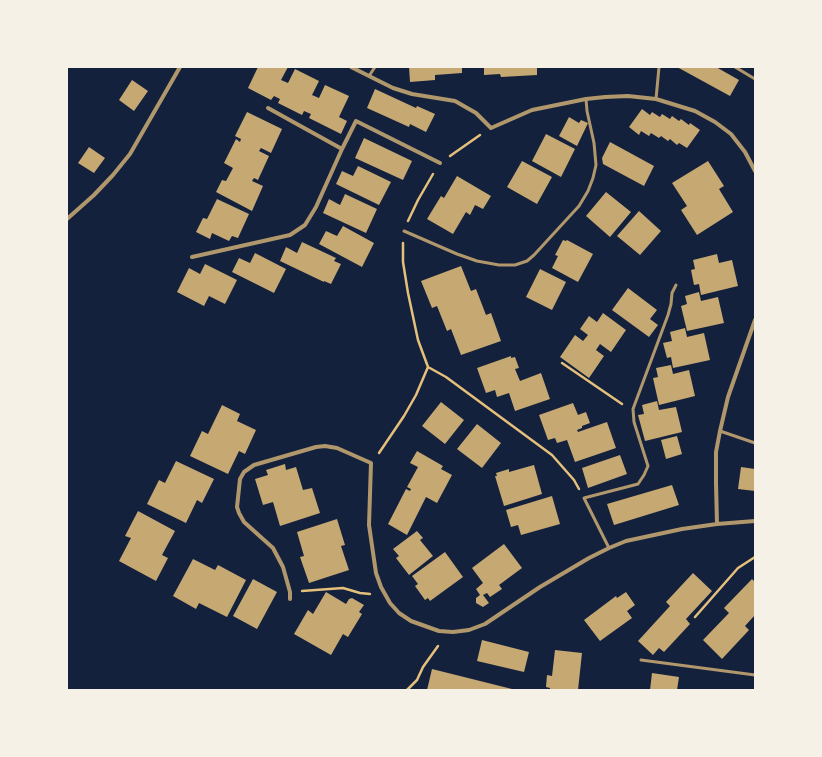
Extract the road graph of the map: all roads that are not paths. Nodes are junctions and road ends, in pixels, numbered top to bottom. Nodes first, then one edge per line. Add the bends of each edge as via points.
1 (180, 67) edge
2 (350, 67) edge
3 (375, 67) edge
4 (659, 67) edge
5 (735, 67) edge
6 (369, 76) junction
7 (755, 79) edge
8 (656, 99) junction
9 (586, 100) junction
10 (268, 108) dead end
11 (342, 149) junction
12 (440, 162) road end
13 (755, 172) edge
14 (67, 219) edge
15 (404, 231) road end
16 (192, 257) dead end
17 (676, 285) dead end
18 (755, 320) edge
19 (720, 431) junction
20 (755, 443) edge
21 (755, 521) edge
22 (717, 524) junction
23 (609, 548) junction
24 (290, 599) dead end
25 (641, 660) dead end
26 (755, 675) edge

1 - 14 street via 130,154 94,195
2 - 6 street
3 - 6 lane
4 - 8 lane
5 - 7 lane
6 - 9 street via 412,94 455,101 476,113 491,128 532,110
8 - 9 street via 628,96
8 - 13 street via 695,111 715,122 731,134 745,152
9 - 15 lane via 594,143 594,178 579,206 534,256 515,265 477,261
10 - 11 street
11 - 12 street via 356,121
11 - 16 street via 316,208 305,225 290,235
17 - 23 lane via 668,315 633,409 634,422 648,466 638,484 584,498
18 - 19 street via 728,397
19 - 20 lane
19 - 22 street via 716,452
21 - 22 street
22 - 23 street via 649,535
23 - 24 street via 540,586 485,624 469,630 439,631 411,621 399,613 390,603 376,573 369,525 371,462 337,448 316,447 254,465 244,472 240,479 237,507 239,513 244,522 273,548 282,567
25 - 26 lane

